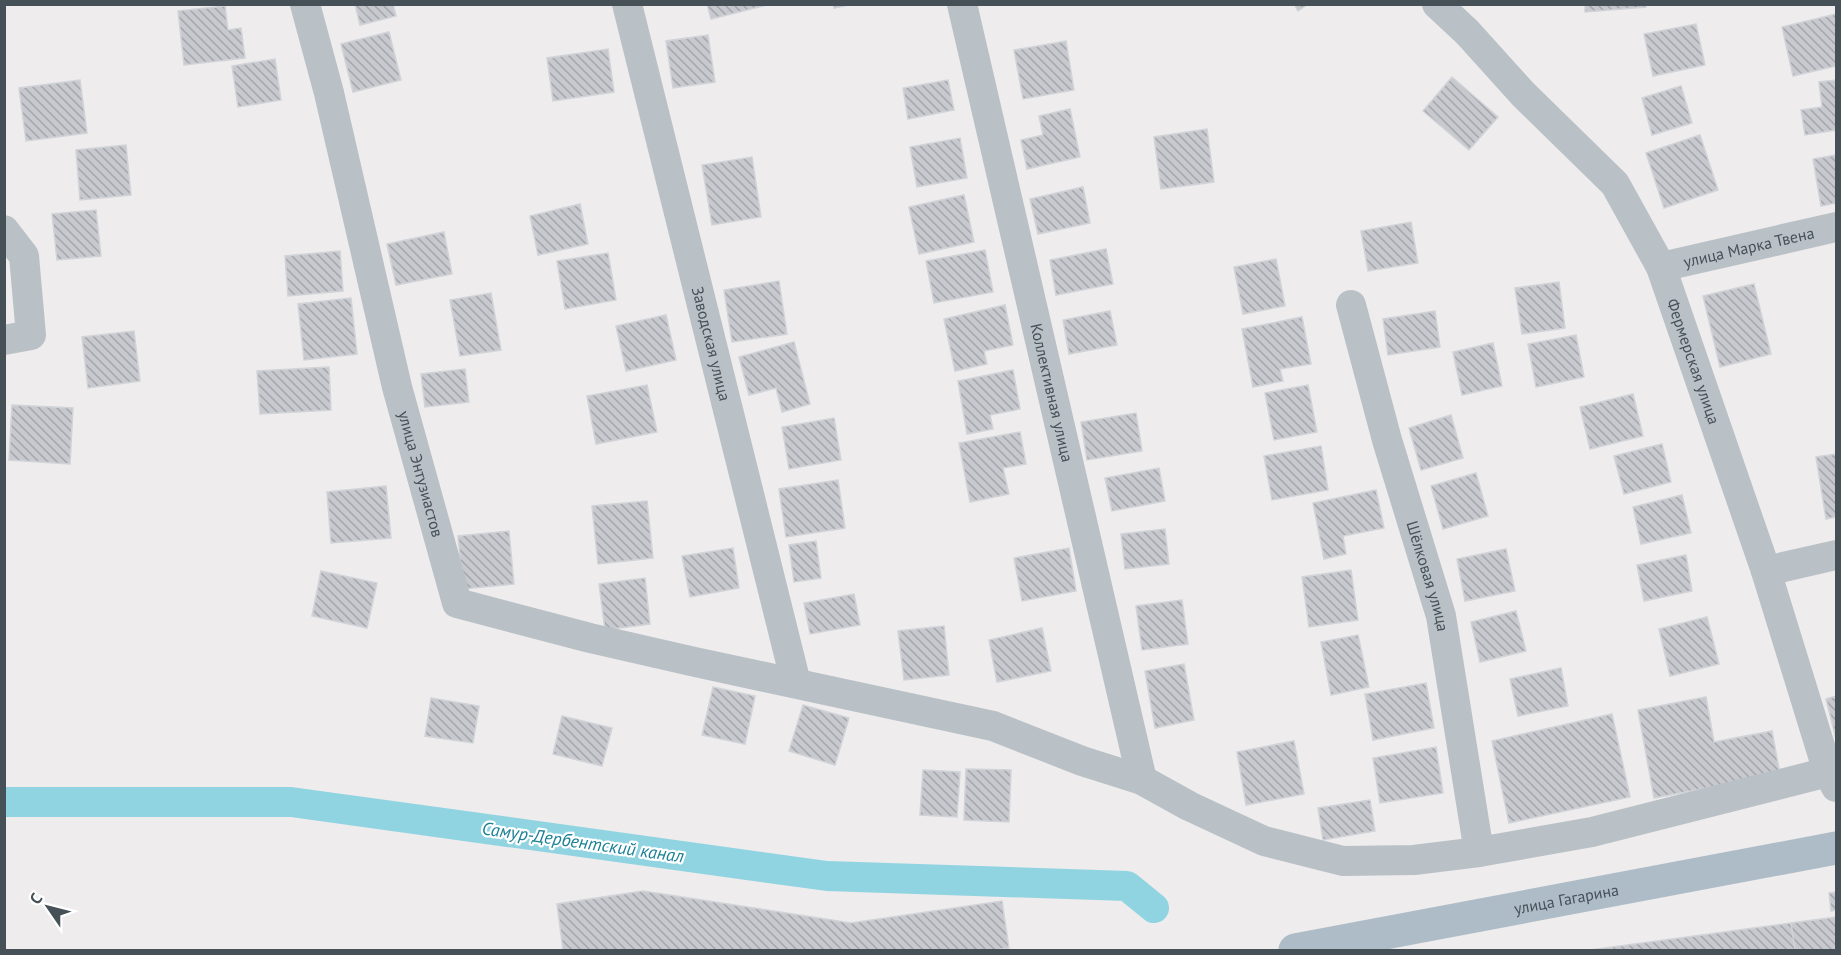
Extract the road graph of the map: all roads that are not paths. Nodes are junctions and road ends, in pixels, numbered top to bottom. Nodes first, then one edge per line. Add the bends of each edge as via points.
1 (305, 4) edge
2 (627, 4) edge
3 (962, 4) edge
4 (1437, 4) edge
5 (1836, 227) edge
6 (4, 230) edge
7 (1661, 267) junction
8 (1351, 305) dead end
9 (4, 340) edge
10 (1836, 555) edge
11 (1766, 571) junction
12 (796, 683) junction
13 (1142, 780) junction
14 (1832, 780) edge
15 (1836, 848) edge
16 (1479, 852) junction
17 (1295, 951) edge

1 - 12 street, улица Энтузиастов via 397,387 456,603 590,638
2 - 12 street, Заводская улица
3 - 13 street, Коллективная улица
4 - 7 street, Фермерская улица via 1615,184
5 - 7 street, улица Марка Твена
6 - 9 street via 24,256 31,335
7 - 11 street, Фермерская улица
8 - 16 street, Шёлковая улица via 1441,616
10 - 11 street
11 - 14 street, Фермерская улица
12 - 13 street via 993,726
13 - 16 street via 1264,841 1343,861 1414,860
14 - 16 street
15 - 17 main road, улица Гагарина

